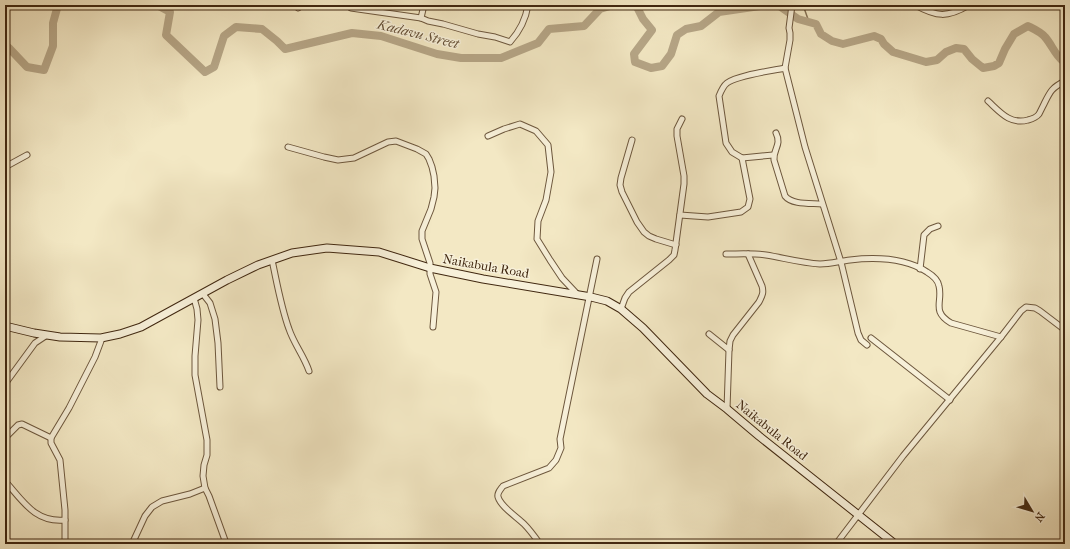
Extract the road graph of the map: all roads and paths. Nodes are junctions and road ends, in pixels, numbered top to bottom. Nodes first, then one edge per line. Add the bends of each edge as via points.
1 (424, 5) edge
2 (528, 5) edge
3 (915, 5) edge
4 (969, 5) edge
5 (792, 7) edge
6 (351, 8) dead end
7 (421, 18) junction
8 (785, 68) junction
9 (1065, 81) edge
10 (988, 101) dead end
11 (682, 118) dead end
12 (776, 133) dead end
13 (488, 136) dead end
14 (632, 140) dead end
15 (288, 147) dead end
16 (27, 155) dead end
17 (773, 155) junction
18 (742, 158) junction
19 (5, 167) edge
20 (822, 204) junction
21 (680, 215) junction
22 (938, 226) dead end
23 (676, 245) junction
24 (726, 254) dead end
25 (748, 254) junction
26 (597, 258) dead end
27 (272, 260) junction
28 (841, 262) junction
29 (430, 268) junction
30 (920, 269) junction
31 (203, 294) junction
32 (578, 295) junction
33 (589, 296) junction
34 (194, 298) junction
35 (621, 309) junction
36 (5, 326) edge
37 (433, 327) dead end
38 (1065, 330) edge
39 (709, 334) dead end
40 (47, 335) junction
41 (1001, 337) junction
42 (101, 338) junction
43 (871, 338) dead end
44 (867, 345) dead end
45 (729, 350) junction
46 (309, 371) dead end
47 (5, 384) edge
48 (220, 387) dead end
49 (950, 400) junction
50 (727, 409) junction
51 (5, 438) edge
52 (51, 438) junction
53 (5, 481) edge
54 (205, 488) junction
55 (858, 515) junction
56 (65, 520) junction
57 (226, 543) edge
58 (65, 544) edge
59 (132, 544) edge
60 (540, 544) edge
61 (836, 544) edge
62 (895, 544) edge

1 - 7 street
2 - 7 street via 516,35 510,42
3 - 4 street via 928,12 943,15
5 - 8 street
6 - 7 street
8 - 18 street via 741,77 728,83 721,91 719,96 726,143 732,152
8 - 20 street
9 - 10 street via 1050,92 1039,114 1033,119 1014,122
11 - 21 street via 677,129 684,184
12 - 17 street via 779,142
13 - 32 street via 520,124 536,130 548,145 551,172 546,200 538,221 537,239 562,278
14 - 23 street via 620,178 622,192 644,232
15 - 29 street via 338,160 354,158 388,142 396,141 426,154 432,167 435,188 431,209 422,231
16 - 19 street
17 - 18 street
17 - 20 street via 787,199
18 - 21 street via 750,199 746,209 708,217
20 - 28 street
21 - 23 street
22 - 30 street via 924,235
23 - 35 street via 674,255 629,292
24 - 25 street
25 - 28 street via 819,264
25 - 45 street via 763,291 733,335
26 - 33 street
27 - 29 street, Naikabula Road via 292,253 327,248 379,252
27 - 31 street, Naikabula Road
27 - 46 street via 289,329
28 - 30 street via 877,258 898,261
28 - 44 street via 858,333
29 - 32 street, Naikabula Road
29 - 37 street via 436,292
30 - 41 street via 938,282 939,309 946,320
31 - 34 street, Naikabula Road
31 - 48 street via 210,303 215,319
32 - 33 street, Naikabula Road
33 - 35 street, Naikabula Road
33 - 60 street via 560,439 561,448 556,460 550,468 502,486 498,491 502,504 525,524
34 - 42 street, Naikabula Road via 142,327
34 - 54 street via 198,320 194,375 207,440 203,472
35 - 50 street, Naikabula Road via 707,394
36 - 40 street, Naikabula Road
38 - 41 street via 1040,310 1026,307
39 - 45 street
40 - 42 street, Naikabula Road
40 - 47 street via 35,343
41 - 49 street
42 - 52 street via 95,357
43 - 49 street
45 - 50 street
49 - 55 street
50 - 55 street, Naikabula Road
51 - 52 street via 22,424
52 - 56 street via 60,460
53 - 56 street via 38,515 50,520
54 - 57 street
54 - 59 street via 162,501 152,507
55 - 61 street
55 - 62 street, Naikabula Road
56 - 58 street

